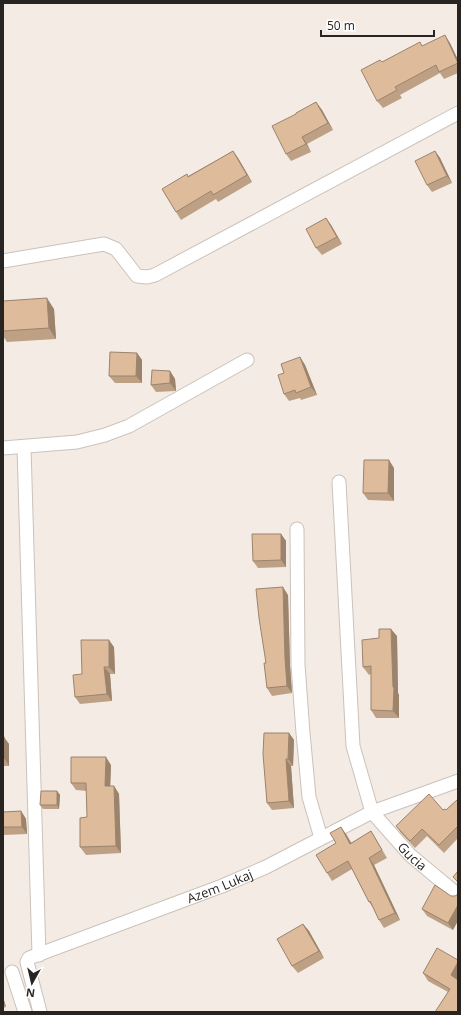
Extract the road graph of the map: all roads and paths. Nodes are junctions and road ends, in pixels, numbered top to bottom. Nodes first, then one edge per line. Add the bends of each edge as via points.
1 (458, 113) edge
2 (3, 261) edge
3 (247, 360) dead end
4 (24, 447) junction
5 (3, 448) edge
6 (339, 482) dead end
7 (297, 529) dead end
8 (458, 781) edge
9 (372, 812) junction
10 (321, 838) junction
11 (458, 895) edge
12 (39, 955) junction
13 (12, 972) dead end
14 (25, 1012) edge
15 (40, 1012) edge

1 - 2 street via 156,275 146,278 136,276 116,249 104,244
3 - 4 street via 123,428 77,442
4 - 5 street
4 - 12 street
6 - 9 street via 353,746
7 - 10 street via 298,664 302,733 309,797
8 - 9 street, Azem Lukaj
9 - 10 street, Azem Lukaj
9 - 11 street, Gucia via 410,855
10 - 12 street, Azem Lukaj via 266,867 222,886
12 - 15 street, Azem Lukaj via 29,958 27,962
13 - 14 street

